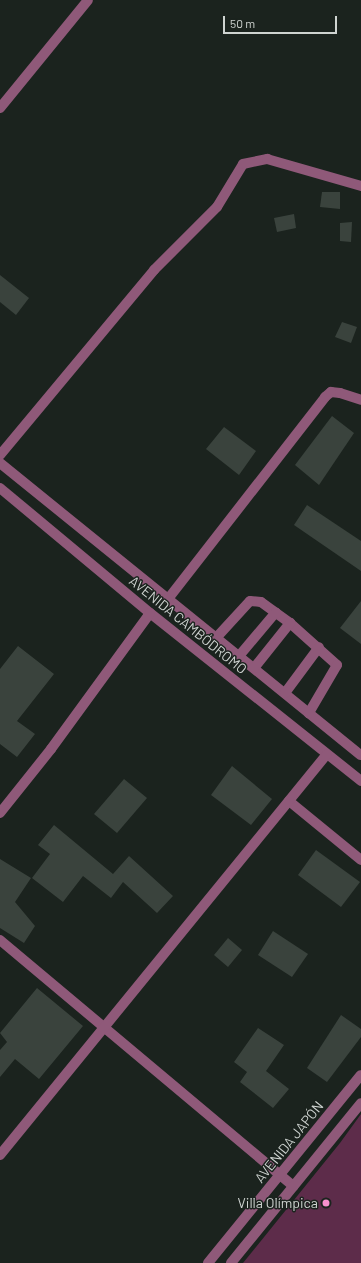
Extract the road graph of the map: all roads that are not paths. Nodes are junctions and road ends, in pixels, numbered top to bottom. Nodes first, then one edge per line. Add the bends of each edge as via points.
1 (88, 0) edge
2 (0, 108) edge
3 (361, 186) edge
4 (361, 400) edge
5 (0, 455) edge
6 (0, 464) edge
7 (0, 488) edge
8 (168, 599) junction
9 (276, 612) junction
10 (150, 613) junction
11 (290, 623) junction
12 (216, 638) junction
13 (319, 646) junction
14 (239, 656) junction
15 (254, 668) junction
16 (285, 693) junction
17 (309, 713) junction
18 (327, 754) junction
19 (361, 755) edge
20 (361, 781) edge
21 (290, 801) junction
22 (0, 813) edge
23 (361, 860) edge
24 (0, 940) edge
25 (105, 1027) junction
26 (361, 1075) edge
27 (361, 1103) edge
28 (0, 1154) edge
29 (281, 1173) junction
30 (293, 1186) junction
31 (208, 1263) edge
32 (231, 1263) edge

1 - 2 street
3 - 5 street via 267,159 243,164 217,207 154,270
4 - 8 street via 330,392 325,397
6 - 8 street, AVENIDA CAMBÓDROMO
7 - 10 street, AVENIDA CAMBÓDROMO
8 - 12 street, AVENIDA CAMBÓDROMO
9 - 11 street
9 - 12 street via 261,602 250,601
9 - 14 street
10 - 18 street, AVENIDA CAMBÓDROMO
10 - 22 street via 51,749
11 - 13 street
11 - 15 street
12 - 14 street, AVENIDA CAMBÓDROMO
13 - 16 street
13 - 17 street via 337,665
14 - 15 street, AVENIDA CAMBÓDROMO
15 - 16 street, AVENIDA CAMBÓDROMO
16 - 17 street, AVENIDA CAMBÓDROMO
17 - 19 street, AVENIDA CAMBÓDROMO
18 - 20 street, AVENIDA CAMBÓDROMO
18 - 21 street
21 - 23 street
21 - 25 street
24 - 25 street
25 - 28 street
25 - 29 street
26 - 29 street, AVENIDA JAPÓN
27 - 30 street
29 - 30 street
29 - 31 street, AVENIDA JAPÓN
30 - 32 street

